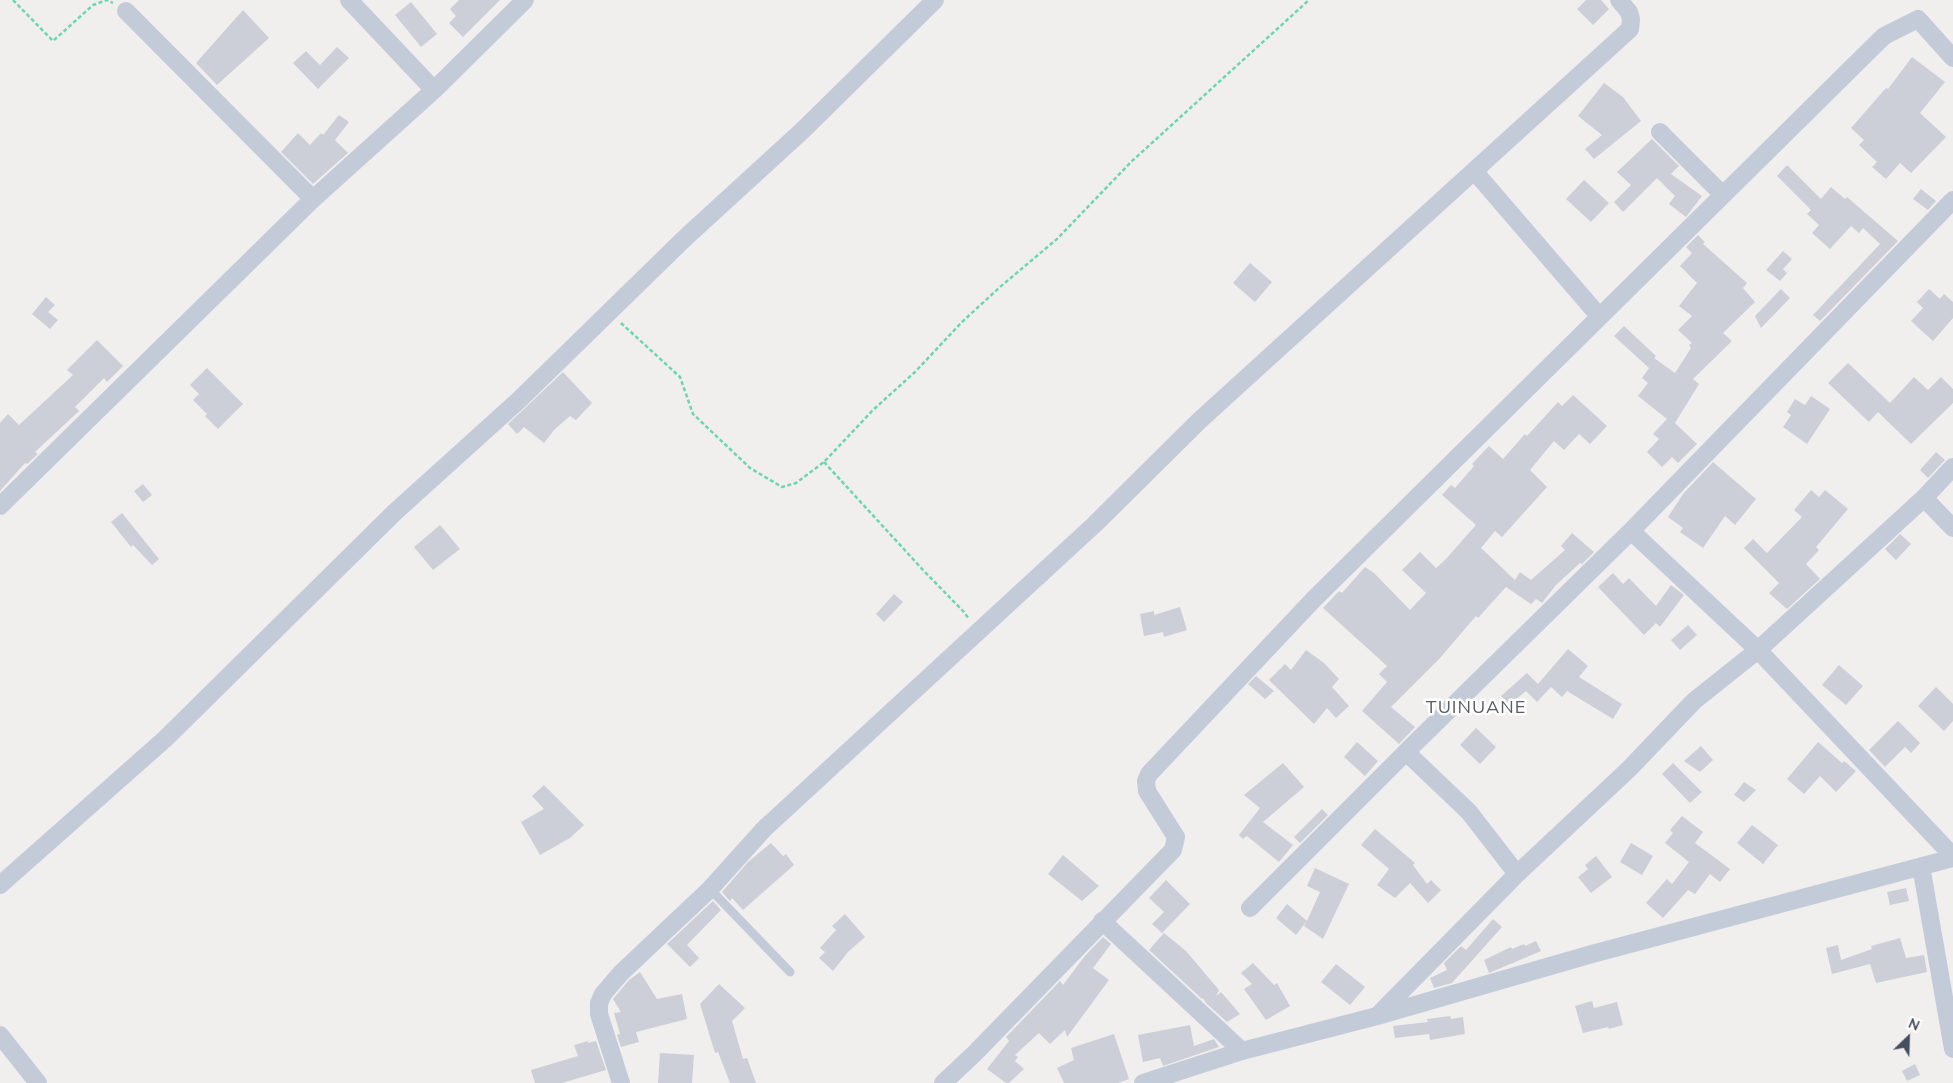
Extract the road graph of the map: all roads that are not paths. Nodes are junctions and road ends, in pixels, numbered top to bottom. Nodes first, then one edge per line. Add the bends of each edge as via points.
1 (349, 0) edge
2 (525, 0) edge
3 (935, 0) edge
4 (1619, 0) edge
5 (126, 11) road end
6 (1953, 58) edge
7 (434, 90) junction
8 (1660, 132) dead end
9 (1475, 172) junction
10 (1723, 194) junction
11 (313, 199) junction
12 (1953, 200) edge
13 (1600, 316) junction
14 (1953, 467) edge
15 (1924, 498) junction
16 (0, 506) edge
17 (1953, 528) edge
18 (1630, 531) junction
19 (1758, 650) junction
20 (1406, 752) junction
21 (1953, 857) edge
22 (1921, 866) junction
23 (1517, 874) junction
24 (0, 886) edge
25 (710, 889) junction
26 (1250, 908) dead end
27 (1102, 921) junction
28 (790, 972) dead end
29 (1377, 1016) junction
30 (0, 1035) edge
31 (1953, 1049) edge
32 (1242, 1051) junction
33 (38, 1083) edge
34 (621, 1083) edge
35 (943, 1083) edge
36 (1143, 1083) edge

1 - 7 street
2 - 7 street
3 - 24 street via 519,400 395,512 165,739
4 - 9 street via 1629,12 1630,29
5 - 11 street
6 - 10 street via 1918,19 1884,36
7 - 11 street
8 - 10 street
9 - 13 street
9 - 25 street via 1200,420 1095,524 764,829
10 - 13 street
11 - 16 street
12 - 18 street
13 - 27 street via 1314,599 1154,767 1146,781 1148,791 1176,837 1173,850
14 - 15 street
15 - 17 street
15 - 19 street
18 - 19 street
18 - 20 street
19 - 21 street
19 - 23 street via 1694,701 1629,769
20 - 23 street via 1469,812
20 - 26 street
21 - 22 street
22 - 29 street via 1592,954
22 - 31 street
23 - 29 street
25 - 28 lane
25 - 34 street via 621,973 601,999 599,1014
27 - 32 street
27 - 35 street
29 - 32 street
30 - 33 street
32 - 36 street

